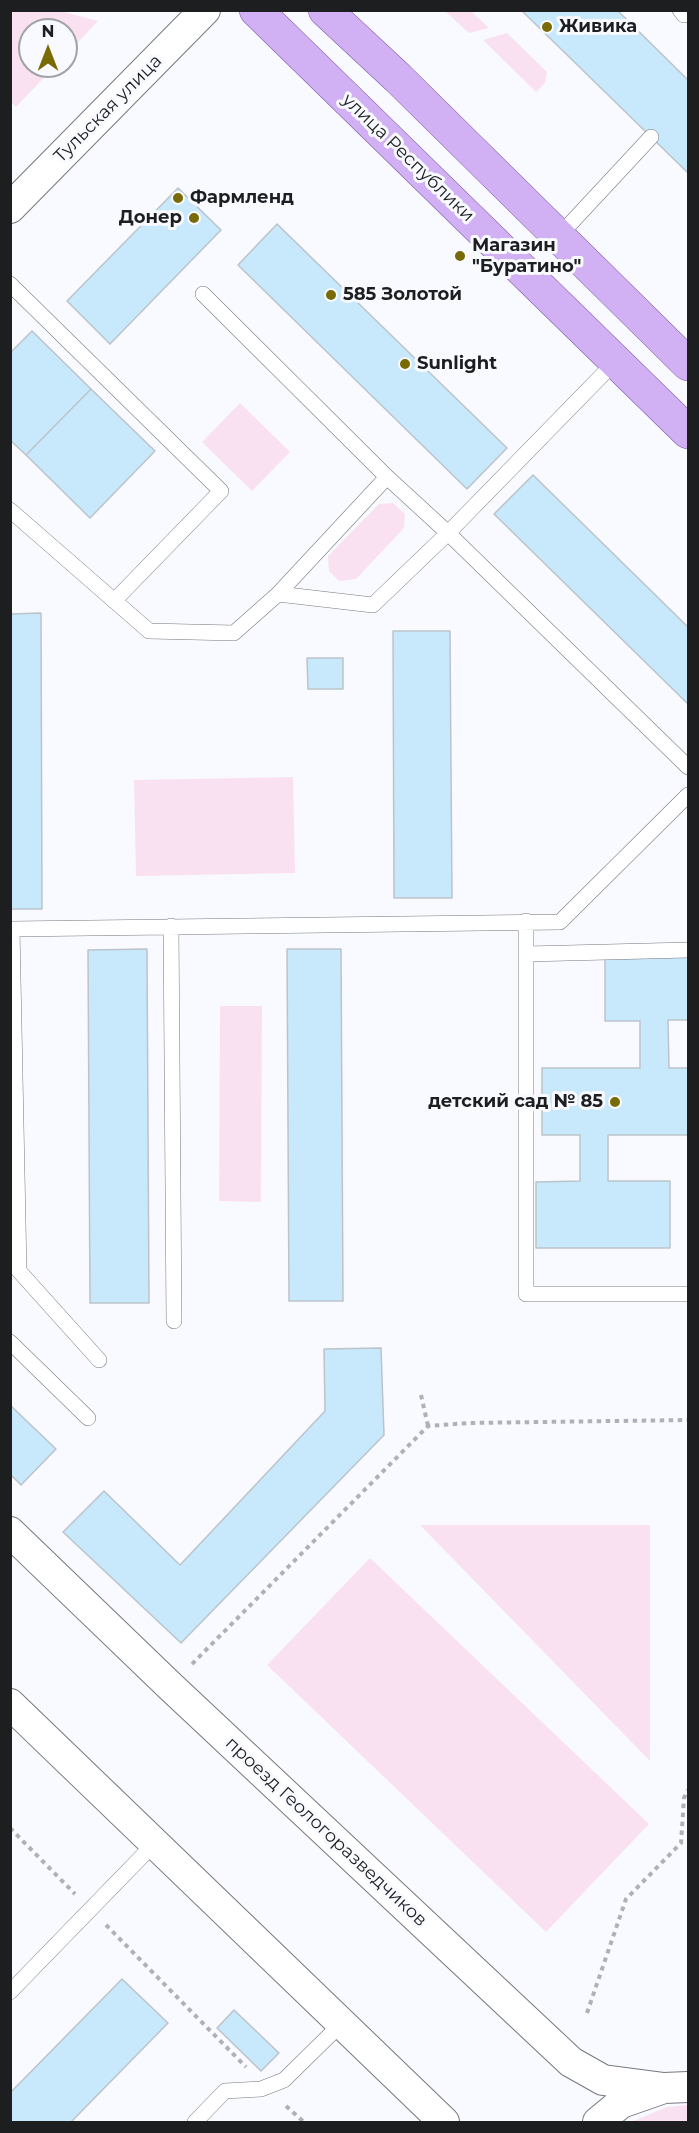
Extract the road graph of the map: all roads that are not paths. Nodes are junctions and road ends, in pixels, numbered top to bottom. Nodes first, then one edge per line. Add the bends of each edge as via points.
1 (205, 10) edge
2 (256, 10) edge
3 (325, 10) edge
4 (651, 137) dead end
5 (10, 208) edge
6 (558, 237) junction
7 (10, 284) edge
8 (202, 294) dead end
9 (616, 361) junction
10 (688, 364) edge
11 (688, 432) edge
12 (387, 477) junction
13 (10, 510) edge
14 (448, 533) junction
15 (278, 594) junction
16 (114, 601) junction
17 (688, 767) edge
18 (688, 795) edge
19 (526, 921) junction
20 (171, 926) junction
21 (11, 928) edge
22 (688, 950) edge
23 (526, 954) junction
24 (688, 1294) edge
25 (174, 1321) dead end
26 (10, 1342) edge
27 (99, 1360) dead end
28 (88, 1418) dead end
29 (10, 1532) edge
30 (10, 1704) edge
31 (154, 1844) junction
32 (10, 1992) edge
33 (341, 2024) junction
34 (676, 2088) edge
35 (195, 2122) edge
36 (444, 2122) edge
37 (597, 2122) edge

1 - 5 street, Тульская улица
2 - 9 main road, улица Республики
3 - 6 main road
4 - 6 lane
6 - 10 main road
7 - 16 lane via 221,490
8 - 12 lane
9 - 11 main road, улица Республики
9 - 14 lane
12 - 14 lane
12 - 15 lane
13 - 16 lane
14 - 15 lane via 373,605
14 - 17 lane
15 - 16 lane via 234,633 149,631
18 - 19 lane via 560,922
19 - 20 lane
19 - 23 lane
20 - 21 lane
20 - 25 lane
21 - 27 lane via 19,1271
22 - 23 lane
23 - 24 lane via 526,1294
26 - 28 lane
29 - 34 street, проезд Геологоразведчиков via 571,2062 603,2080
30 - 31 street
31 - 32 lane
31 - 33 street
33 - 35 lane via 284,2080 265,2087 225,2091
33 - 36 street
34 - 37 street via 621,2103

